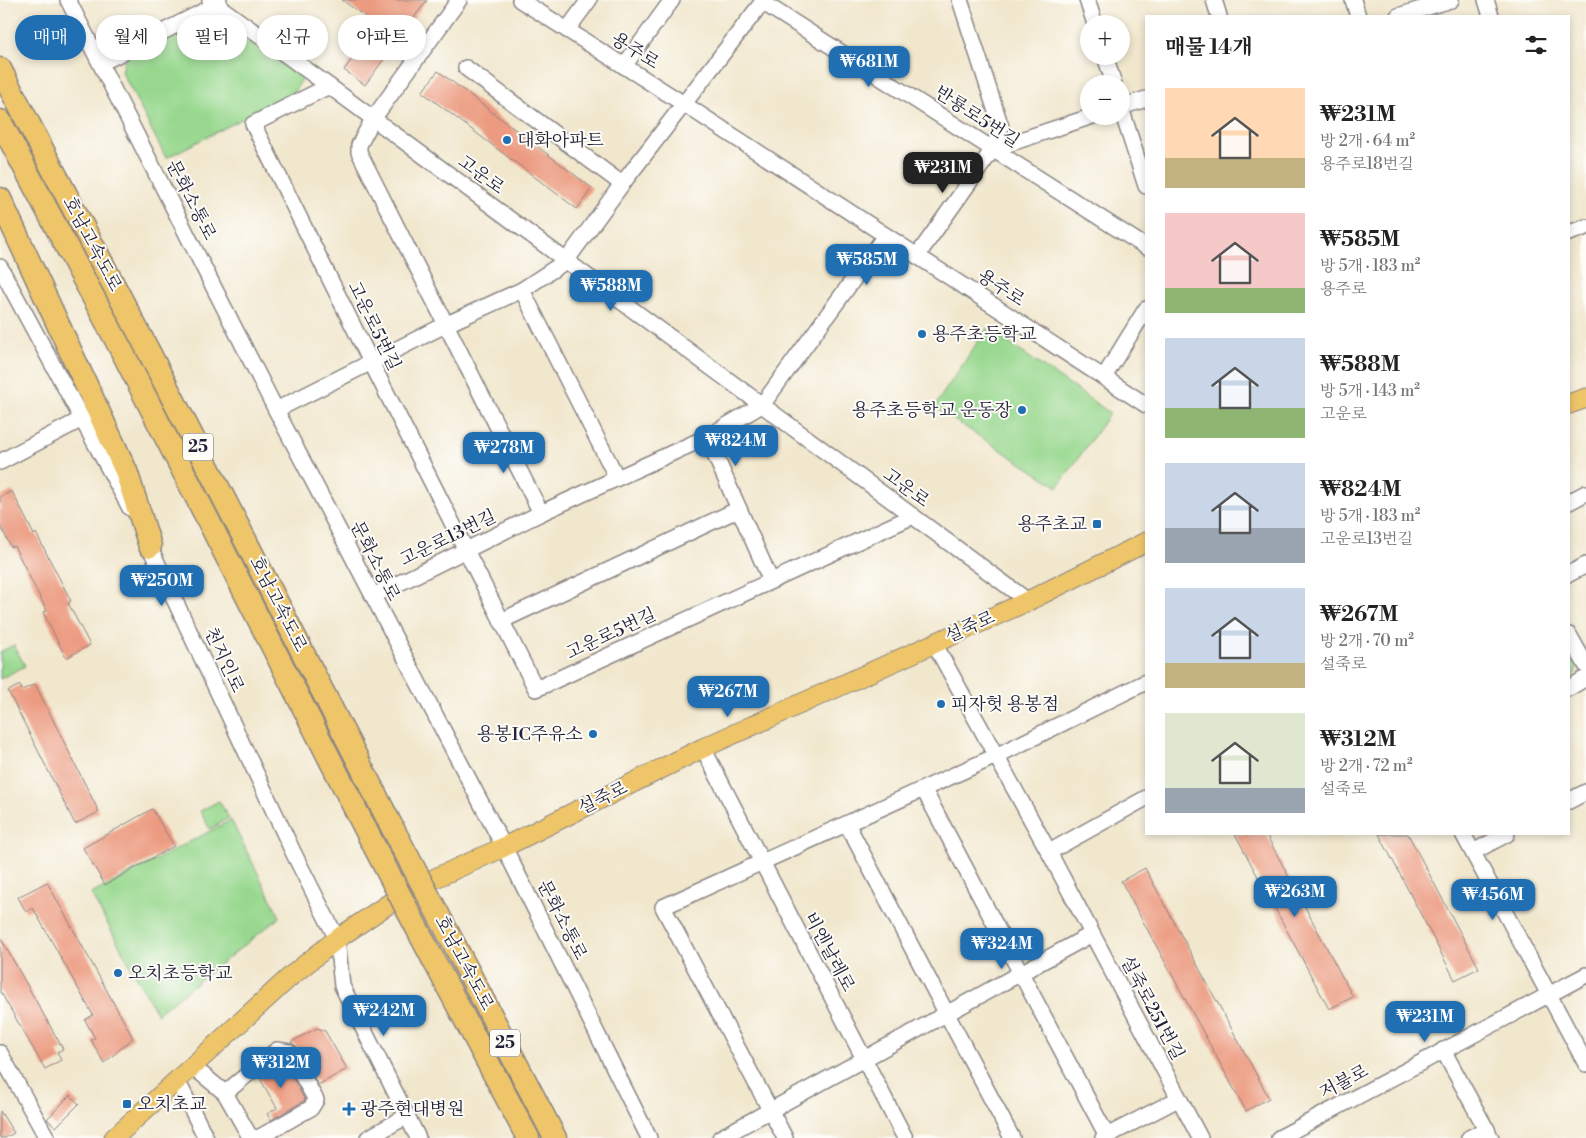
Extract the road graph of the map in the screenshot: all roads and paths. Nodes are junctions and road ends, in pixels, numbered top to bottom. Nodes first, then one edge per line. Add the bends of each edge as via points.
1 (68, 0) edge
2 (459, 0) edge
3 (520, 0) edge
4 (589, 0) edge
5 (672, 0) edge
6 (960, 0) edge
7 (1087, 0) edge
8 (1214, 0) edge
9 (1353, 0) edge
10 (1451, 0) edge
11 (1486, 0) edge
12 (763, 1) edge
13 (215, 2) edge
14 (1092, 15) edge
15 (1219, 15) edge
16 (1358, 15) edge
17 (1401, 15) edge
18 (1491, 15) edge
19 (567, 30) junction
20 (101, 62) junction
21 (624, 66) junction
22 (466, 68) dead end
23 (0, 69) edge
24 (329, 86) junction
25 (1145, 99) edge
26 (684, 104) junction
27 (1130, 104) edge
28 (373, 119) junction
29 (1080, 120) edge
30 (0, 121) edge
31 (1127, 125) edge
32 (993, 149) junction
33 (1145, 183) edge
34 (622, 184) junction
35 (0, 199) edge
36 (1586, 227) edge
37 (1570, 233) edge
38 (885, 236) junction
39 (1145, 246) edge
40 (917, 256) junction
41 (566, 261) junction
42 (0, 267) edge
43 (522, 290) junction
44 (1145, 311) edge
45 (445, 325) junction
46 (370, 362) junction
47 (1104, 378) junction
48 (1586, 398) edge
49 (1570, 404) edge
50 (762, 405) junction
51 (1145, 405) edge
52 (276, 410) junction
53 (82, 419) junction
54 (707, 437) junction
55 (0, 462) edge
56 (617, 478) junction
57 (1586, 493) edge
58 (1570, 501) edge
59 (739, 509) junction
60 (541, 513) junction
61 (913, 516) junction
62 (1145, 542) edge
63 (150, 546) junction
64 (466, 550) junction
65 (1586, 565) edge
66 (1570, 573) edge
67 (771, 582) junction
68 (372, 596) junction
69 (1028, 601) junction
70 (501, 621) junction
71 (1570, 637) edge
72 (934, 643) junction
73 (1586, 665) edge
74 (1586, 678) edge
75 (1145, 682) edge
76 (1570, 687) edge
77 (702, 748) junction
78 (996, 756) junction
79 (924, 790) junction
80 (1586, 792) edge
81 (1145, 799) edge
82 (1570, 800) edge
83 (847, 824) junction
84 (1464, 835) edge
85 (1505, 835) edge
86 (504, 847) junction
87 (1049, 852) junction
88 (1473, 852) junction
89 (761, 863) junction
90 (1092, 934) junction
91 (337, 939) junction
92 (1020, 973) junction
93 (1586, 975) edge
94 (1549, 994) junction
95 (946, 1013) junction
96 (1443, 1050) junction
97 (0, 1053) edge
98 (864, 1058) junction
99 (1586, 1064) edge
100 (192, 1066) junction
101 (177, 1080) junction
102 (225, 1093) junction
103 (1178, 1099) junction
104 (770, 1110) junction
105 (408, 1116) junction
106 (1489, 1133) edge
107 (1105, 1137) edge
108 (47, 1138) edge
109 (114, 1138) edge
110 (206, 1138) edge
111 (257, 1138) edge
112 (368, 1138) edge
113 (418, 1138) edge
114 (528, 1138) edge
115 (555, 1138) edge
116 (649, 1138) edge
117 (720, 1138) edge
118 (785, 1138) edge
119 (905, 1138) edge
120 (1012, 1138) edge
121 (1200, 1138) edge
122 (1279, 1138) edge
123 (1469, 1138) edge

1 - 20 street, 문화소통로
2 - 28 street
3 - 19 street, 용주로
4 - 19 street
5 - 21 street
6 - 32 street via 1001,127
7 - 14 street
8 - 15 street
9 - 16 street
10 - 17 street
11 - 18 street
12 - 26 street
12 - 32 street, 반룡로5번길
13 - 20 street
13 - 24 street, 고운로
19 - 21 street, 용주로
20 - 52 street, 문화소통로
21 - 26 street, 용주로
22 - 34 street
23 - 115 highway, 호남고속도로 / 25, bridge
24 - 28 street, 고운로
24 - 46 street, 고운로5번길 via 253,124
25 - 27 street
26 - 34 street
26 - 38 street, 용주로
28 - 41 street, 고운로
28 - 45 street via 359,152
29 - 32 street
30 - 114 highway, 호남고속도로 / 25, bridge
31 - 33 street
32 - 39 street, 반룡로5번길
32 - 40 street
34 - 41 street
35 - 63 highway via 126,471
36 - 37 street
38 - 40 street, 용주로
38 - 50 street
40 - 47 street, 용주로
41 - 43 street
41 - 50 street, 고운로
42 - 53 street, 천지인로
43 - 45 street
43 - 56 street
44 - 47 street
45 - 46 street
45 - 60 street
46 - 52 street
46 - 64 street, 고운로5번길
47 - 51 street, 용주로
48 - 49 main road
50 - 54 street, 고운로13번길
50 - 61 street, 고운로
52 - 68 street, 문화소통로
53 - 55 street
53 - 63 street, 천지인로
54 - 56 street, 고운로13번길
54 - 59 street
56 - 60 street, 고운로13번길
57 - 58 street
59 - 67 street
59 - 70 street
60 - 64 street, 고운로13번길
61 - 67 street, 고운로5번길
61 - 69 street, 고운로
62 - 69 main road, 설죽로
63 - 91 street, 천지인로
64 - 68 street, 고운로13번길
64 - 70 street, 고운로5번길
65 - 66 street
67 - 70 street, 고운로5번길 via 536,688
68 - 86 street, 문화소통로
69 - 72 main road, 설죽로
71 - 73 street
72 - 77 main road, 설죽로
72 - 78 street, 설죽로251번길
74 - 76 street
75 - 78 street
77 - 86 main road, 설죽로
77 - 89 street, 비엔날레로
78 - 79 street
78 - 87 street, 설죽로251번길
79 - 83 street
79 - 92 street
80 - 82 street
81 - 87 street
83 - 89 street
83 - 95 street
84 - 88 street
85 - 88 street
86 - 91 main road, 설죽로 via 409,890
86 - 116 street, 문화소통로
87 - 90 street, 설죽로251번길
88 - 94 street
89 - 98 street, 비엔날레로
89 - 104 street via 663,907
90 - 92 street
90 - 103 street, 설죽로251번길
91 - 100 main road, 설죽로
91 - 105 street via 342,986
92 - 95 street
92 - 107 street
93 - 94 street, 저불로
94 - 96 street, 저불로
94 - 99 street
95 - 98 street
95 - 120 street
96 - 106 street
96 - 122 street, 저불로
97 - 108 street
98 - 104 street
98 - 119 street, 비엔날레로
100 - 101 main road, 설죽로
100 - 102 street
101 - 109 main road, 설죽로
101 - 110 street
102 - 111 street via 249,1135
102 - 111 street via 277,1050 289,1052 316,1100 311,1108
103 - 107 street
103 - 121 street, 설죽로251번길
104 - 117 street
104 - 118 street
105 - 112 street
105 - 113 street
106 - 123 street

